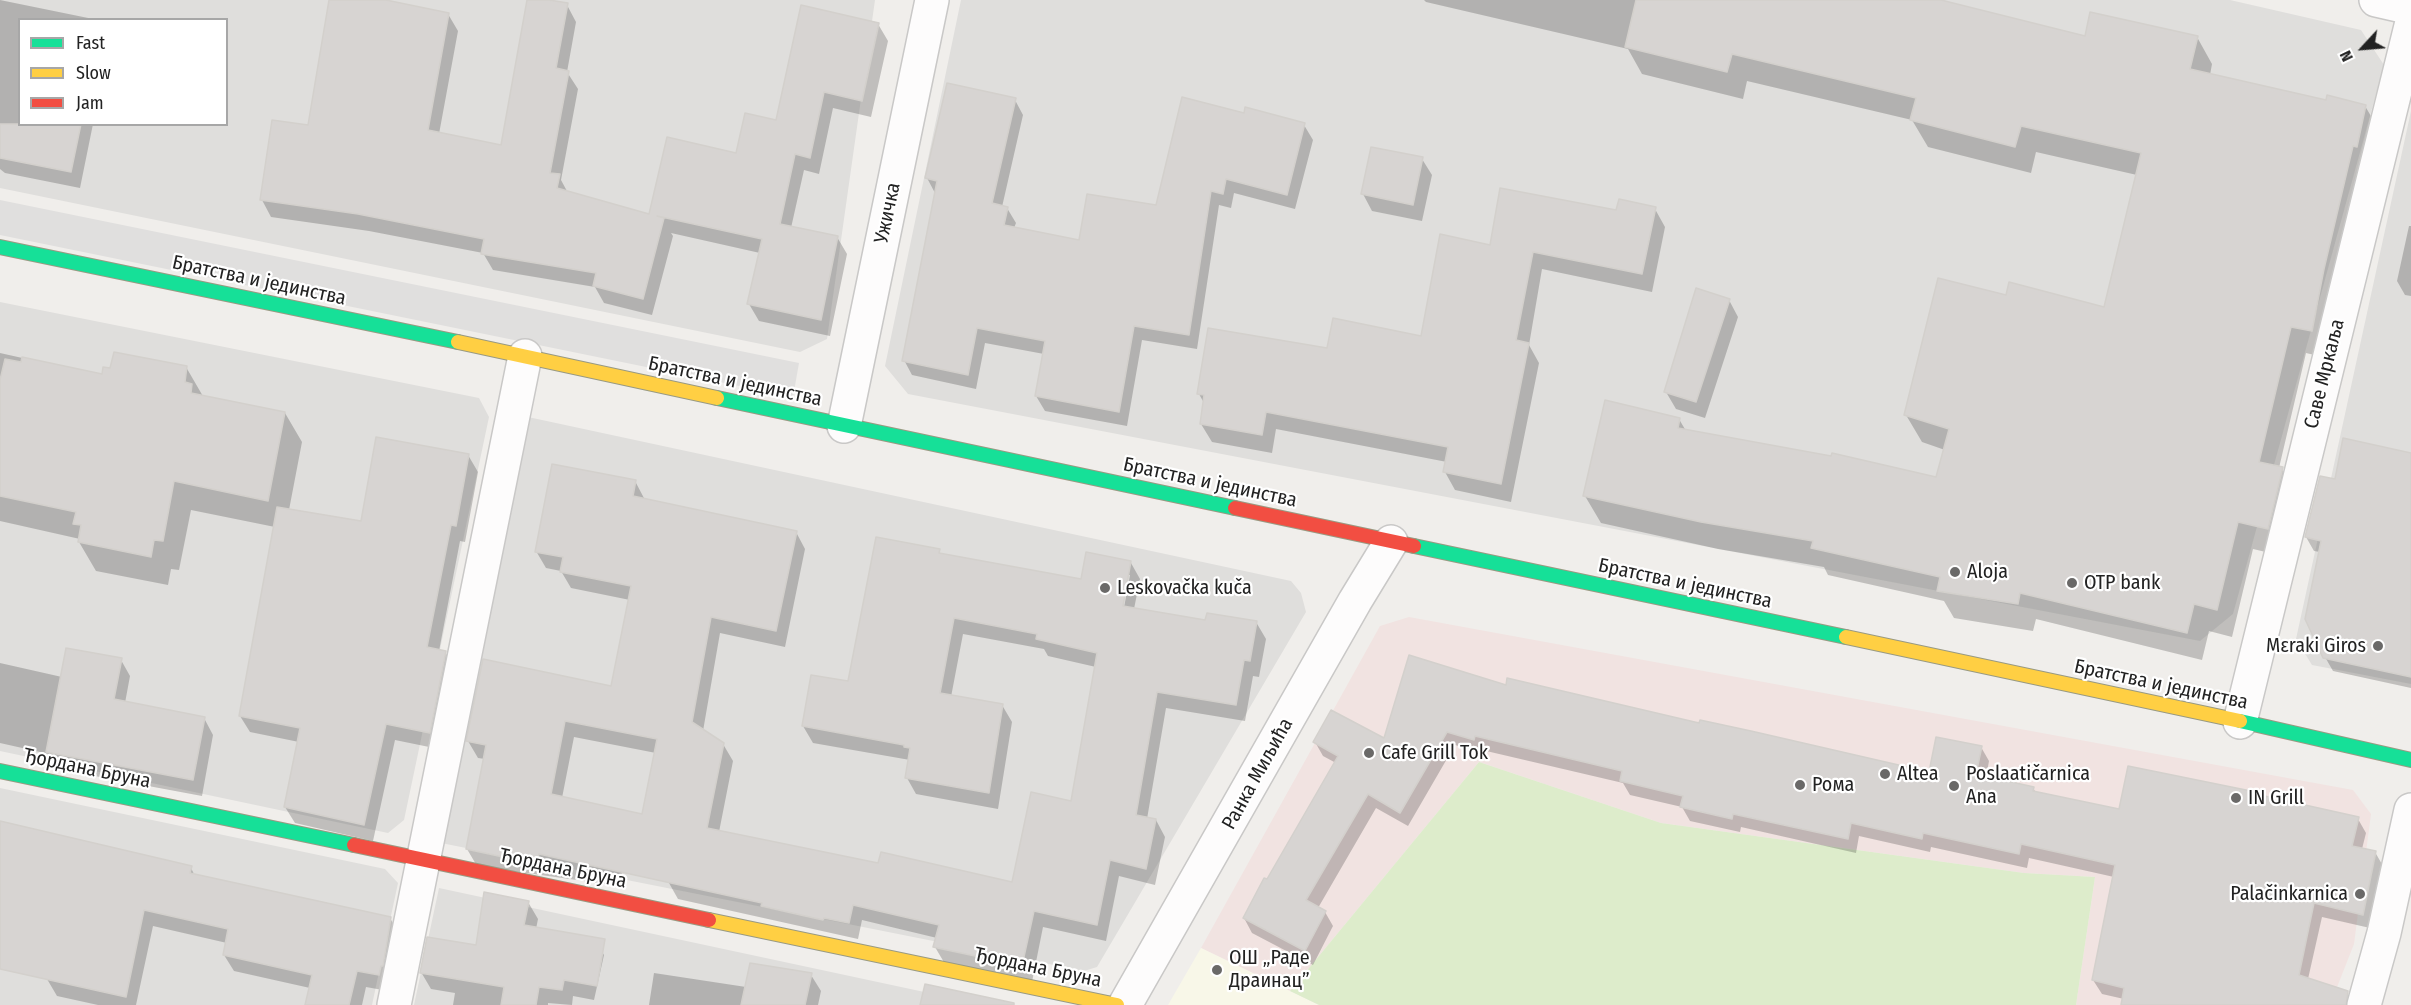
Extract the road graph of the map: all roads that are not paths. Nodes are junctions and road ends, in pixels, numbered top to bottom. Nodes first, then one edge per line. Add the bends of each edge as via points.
1 (932, 0) edge
2 (2376, 0) edge
3 (2411, 8) edge
4 (2411, 26) edge
5 (0, 247) edge
6 (525, 356) junction
7 (844, 426) junction
8 (1391, 542) junction
9 (2240, 722) junction
10 (2411, 760) edge
11 (0, 771) edge
12 (2411, 810) edge
13 (424, 859) junction
14 (394, 1005) edge
15 (1117, 1005) edge
16 (1125, 1005) edge
17 (2364, 1005) edge

1 - 7 street, Ужичка
2 - 3 street
4 - 9 street, Саве Мркаља
5 - 6 street, Братства и јединства
6 - 7 street, Братства и јединства
6 - 13 street
7 - 8 street, Братства и јединства
8 - 9 street, Братства и јединства
8 - 16 street, Ранка Миљића
9 - 10 street, Братства и јединства
11 - 13 street, Ђордана Бруна
12 - 17 street
13 - 14 street
13 - 15 street, Ђордана Бруна

